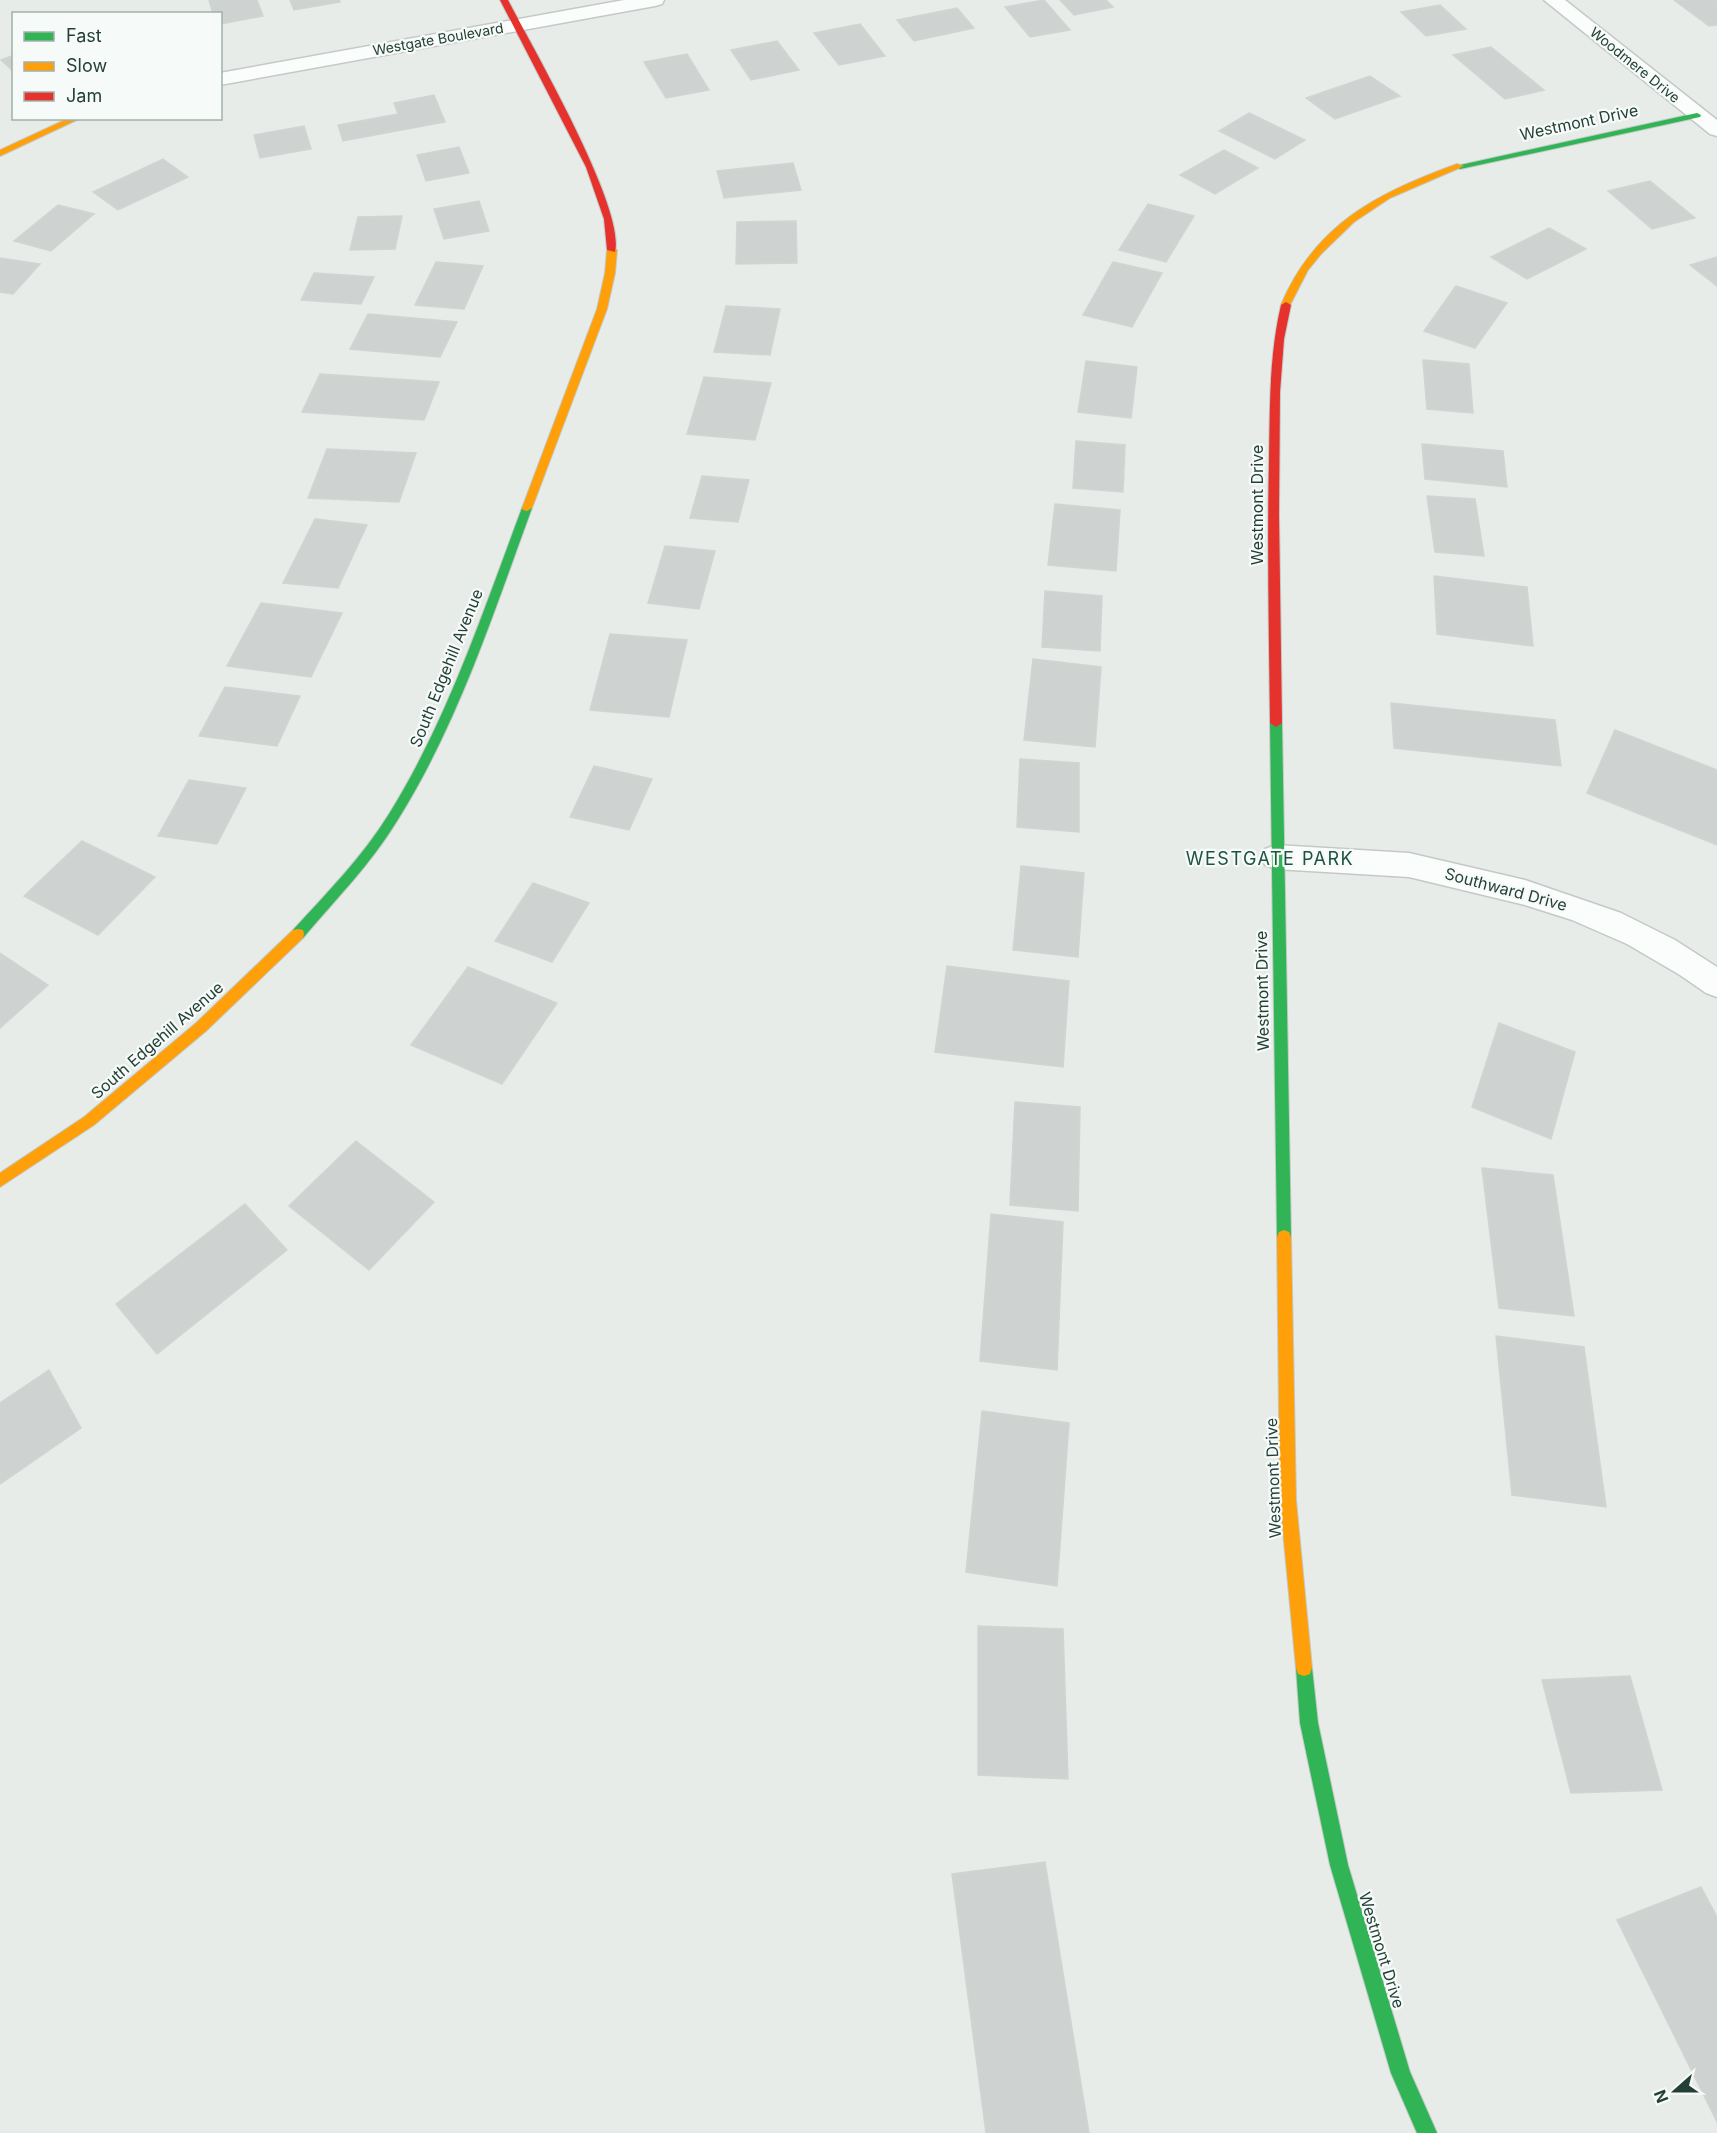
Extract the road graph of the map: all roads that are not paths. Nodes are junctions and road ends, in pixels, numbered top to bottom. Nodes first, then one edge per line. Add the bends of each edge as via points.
1 (504, 0) edge
2 (655, 0) edge
3 (1554, 0) edge
4 (518, 25) junction
5 (222, 79) edge
6 (1697, 115) junction
7 (73, 120) edge
8 (1717, 130) edge
9 (0, 153) edge
10 (1276, 857) junction
11 (1717, 984) edge
12 (0, 1181) edge
13 (1427, 2133) edge

1 - 4 street, South Edgehill Avenue
2 - 4 street, Westgate Boulevard
3 - 6 street, Woodmere Drive
4 - 5 street, Westgate Boulevard
4 - 12 street, South Edgehill Avenue via 600,191 611,236 610,281 454,700 392,819 295,937 201,1027 89,1121
6 - 8 street, Woodmere Drive
6 - 10 street, Westmont Drive via 1467,163 1402,188 1355,217 1318,252 1294,285 1279,330 1276,364
7 - 9 street
10 - 11 street, Southward Drive via 1444,871 1553,899 1644,936
10 - 13 street, Westmont Drive via 1288,1500 1309,1724 1339,1865 1401,2073

